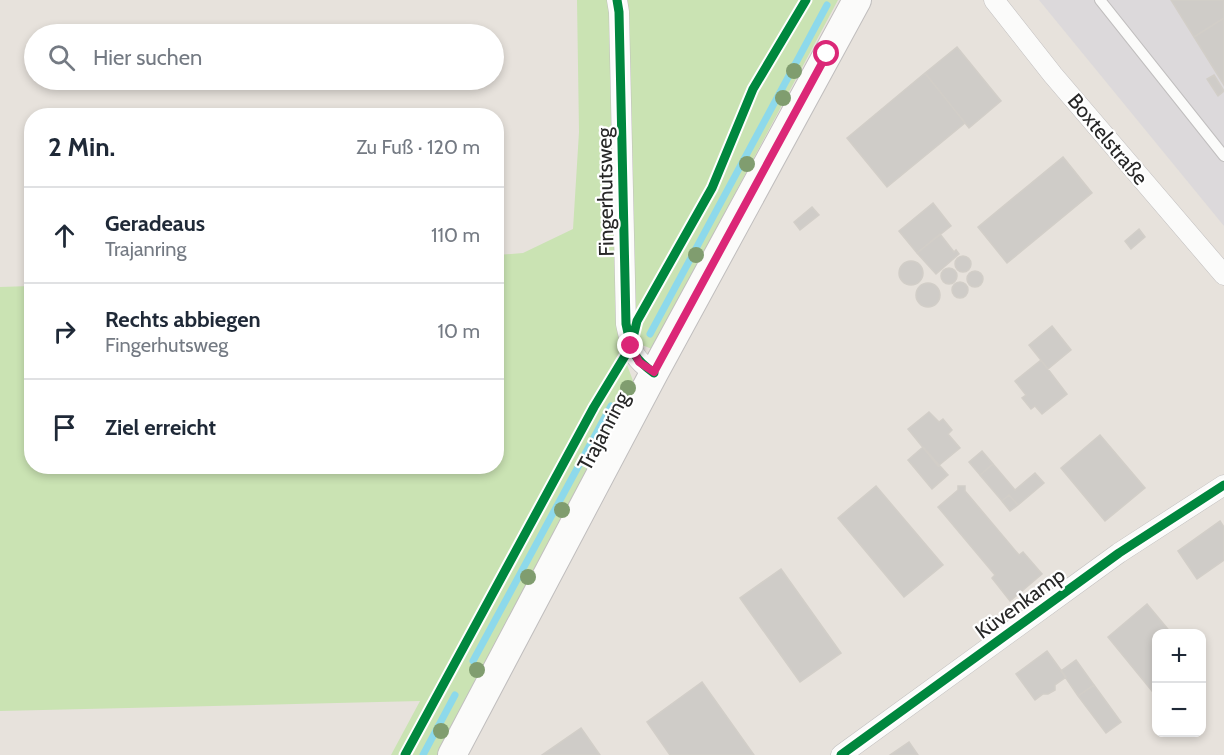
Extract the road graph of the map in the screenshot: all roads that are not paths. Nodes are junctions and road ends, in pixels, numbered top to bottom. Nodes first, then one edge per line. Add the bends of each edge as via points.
1 (617, 0) edge
2 (857, 0) edge
3 (994, 0) edge
4 (1100, 0) edge
5 (1224, 156) edge
6 (1224, 275) edge
7 (654, 372) junction
8 (1224, 485) edge
9 (452, 755) edge
10 (841, 755) edge

1 - 7 street, Fingerhutsweg via 626,324 639,362
2 - 7 main road, Trajanring
3 - 6 street, Boxtelstraße
4 - 5 lane
7 - 9 main road, Trajanring
8 - 10 street, Küvenkamp via 1119,553

